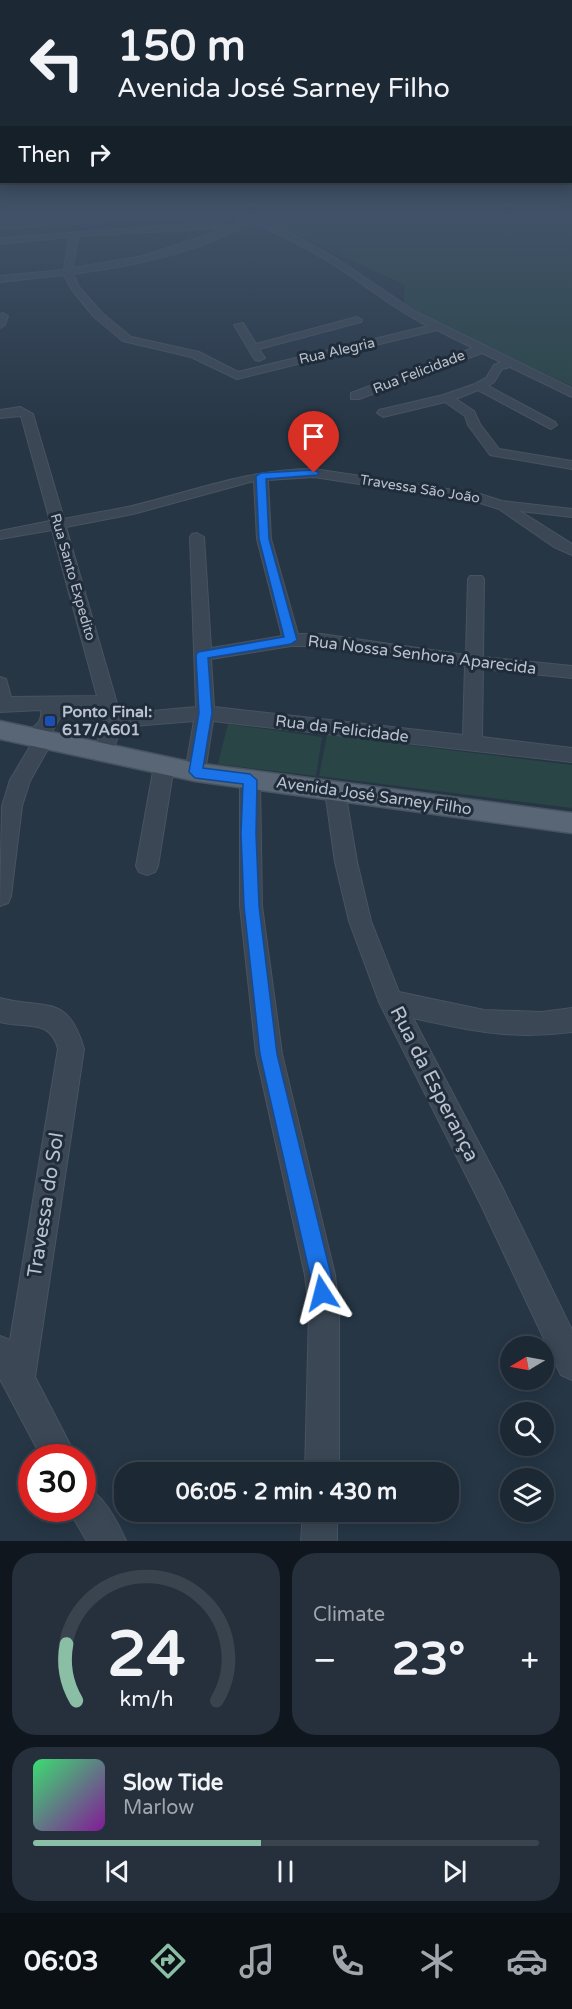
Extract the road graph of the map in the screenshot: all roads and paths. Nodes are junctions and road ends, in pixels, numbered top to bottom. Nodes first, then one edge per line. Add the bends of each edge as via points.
1 (74, 286) edge
2 (370, 286) edge
3 (357, 320) dead end
4 (239, 325) dead end
5 (438, 327) junction
6 (252, 348) junction
7 (482, 349) junction
8 (511, 363) junction
9 (267, 368) junction
10 (479, 386) junction
11 (572, 393) edge
12 (355, 396) dead end
13 (447, 398) junction
14 (7, 412) edge
15 (383, 413) dead end
16 (551, 425) dead end
17 (572, 465) edge
18 (261, 476) junction
19 (500, 505) junction
20 (572, 513) edge
21 (57, 524) junction
22 (0, 535) edge
23 (197, 537) dead end
24 (572, 549) edge
25 (476, 579) dead end
26 (291, 640) junction
27 (202, 655) junction
28 (476, 662) junction
29 (572, 672) edge
30 (0, 683) edge
31 (108, 702) junction
32 (47, 703) junction
33 (1, 704) edge
34 (205, 713) junction
35 (113, 721) junction
36 (0, 730) edge
37 (39, 738) junction
38 (472, 744) junction
39 (104, 753) junction
40 (572, 755) edge
41 (164, 766) junction
42 (195, 772) junction
43 (250, 780) junction
44 (335, 791) junction
45 (572, 823) edge
46 (147, 866) dead end
47 (0, 896) edge
48 (392, 1002) junction
49 (0, 1010) edge
50 (572, 1020) edge
51 (0, 1352) edge
52 (572, 1364) edge
53 (19, 1379) junction
54 (53, 1444) edge
55 (322, 1462) edge
56 (95, 1522) edge
57 (320, 1522) edge
58 (108, 1541) edge
59 (319, 1541) edge

1 - 9 street, Rua Alegria via 98,315 127,339 195,354 237,376
2 - 5 street
3 - 6 street
4 - 6 street
5 - 7 street
5 - 9 street, Rua Alegria
6 - 9 street
7 - 8 street
7 - 12 street, Rua Felicidade
8 - 10 street via 498,367 490,380
8 - 11 street
10 - 13 street
10 - 16 street
13 - 15 street
13 - 17 street via 470,414 495,452
14 - 21 street, Rua Santo Expedito via 27,414
18 - 19 street, Travessa São João via 314,473 480,498
18 - 21 street, Travessa São João via 133,510
18 - 26 street via 264,539
19 - 20 street, Travessa São João
19 - 24 street
21 - 22 street, Travessa São João
21 - 31 street, Rua Santo Expedito
23 - 27 street
25 - 28 street
26 - 27 street, Rua Nossa Senhora Aparecida
26 - 28 street, Rua Nossa Senhora Aparecida via 321,640
27 - 34 street
28 - 29 street, Rua Nossa Senhora Aparecida
28 - 38 street
30 - 33 street
31 - 32 street
31 - 35 street, Rua Santo Expedito
32 - 33 street
32 - 37 street via 50,721
34 - 35 street, Rua da Felicidade
34 - 38 street, Rua da Felicidade
34 - 42 street
35 - 39 street
36 - 37 main road, Avenida José Sarney Filho
37 - 39 main road, Avenida José Sarney Filho
37 - 47 street via 12,806
38 - 40 street, Rua da Felicidade
39 - 41 main road, Avenida José Sarney Filho
41 - 42 main road, Avenida José Sarney Filho
41 - 46 street
42 - 43 main road, Avenida José Sarney Filho
43 - 44 main road, Avenida José Sarney Filho
43 - 55 street via 251,906 268,1054 320,1275 323,1303
44 - 45 main road, Avenida José Sarney Filho
44 - 48 street, Rua da Esperança via 360,921
48 - 50 street via 484,1022 542,1024
48 - 52 street, Rua da Esperança
49 - 53 street, Travessa do Sol via 57,1020 68,1031 71,1049
51 - 53 street
53 - 54 street
56 - 58 street
57 - 59 street

